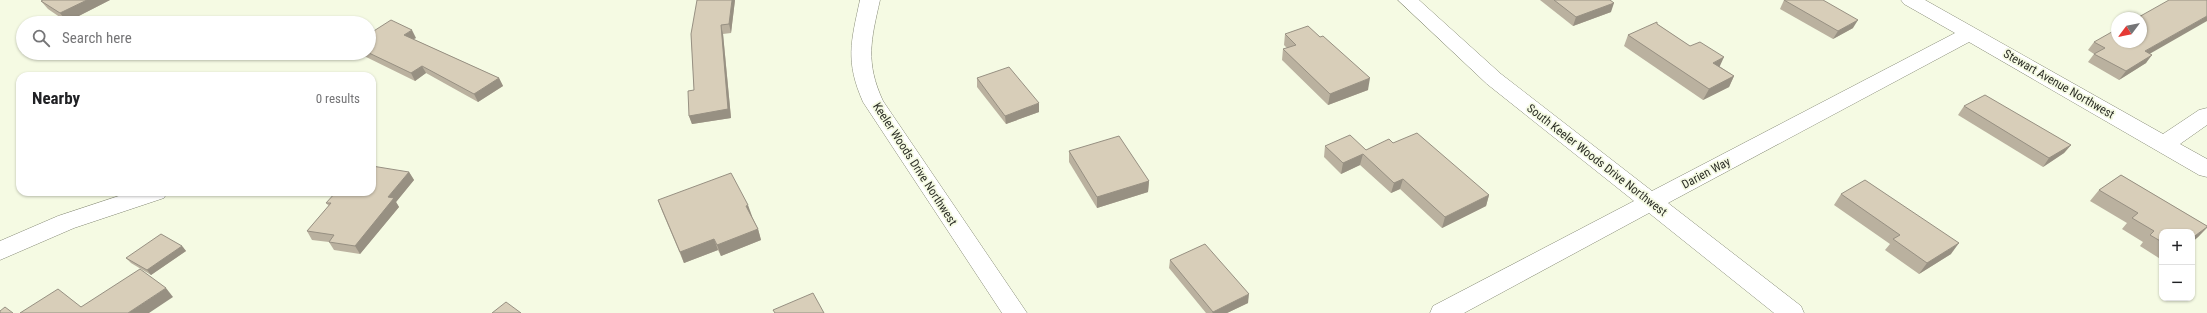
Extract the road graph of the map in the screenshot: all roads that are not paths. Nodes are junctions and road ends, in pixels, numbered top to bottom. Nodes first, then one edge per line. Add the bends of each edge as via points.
1 (870, 0) edge
2 (1408, 0) edge
3 (1911, 0) edge
4 (1970, 34) junction
5 (2207, 115) edge
6 (2164, 144) junction
7 (2207, 169) edge
8 (144, 196) edge
9 (1651, 202) junction
10 (0, 251) edge
11 (1015, 313) edge
12 (1442, 313) edge
13 (1792, 313) edge

1 - 11 street, Keeler Woods Drive Northwest via 862,64 864,81 873,102
2 - 9 street, South Keeler Woods Drive Northwest via 1494,78
3 - 4 street, Stewart Avenue Northwest
4 - 6 street, Stewart Avenue Northwest
4 - 9 street, Darien Way
5 - 6 street
6 - 7 street, Stewart Avenue Northwest
8 - 10 street via 73,220
9 - 12 street, Darien Way
9 - 13 street, South Keeler Woods Drive Northwest

